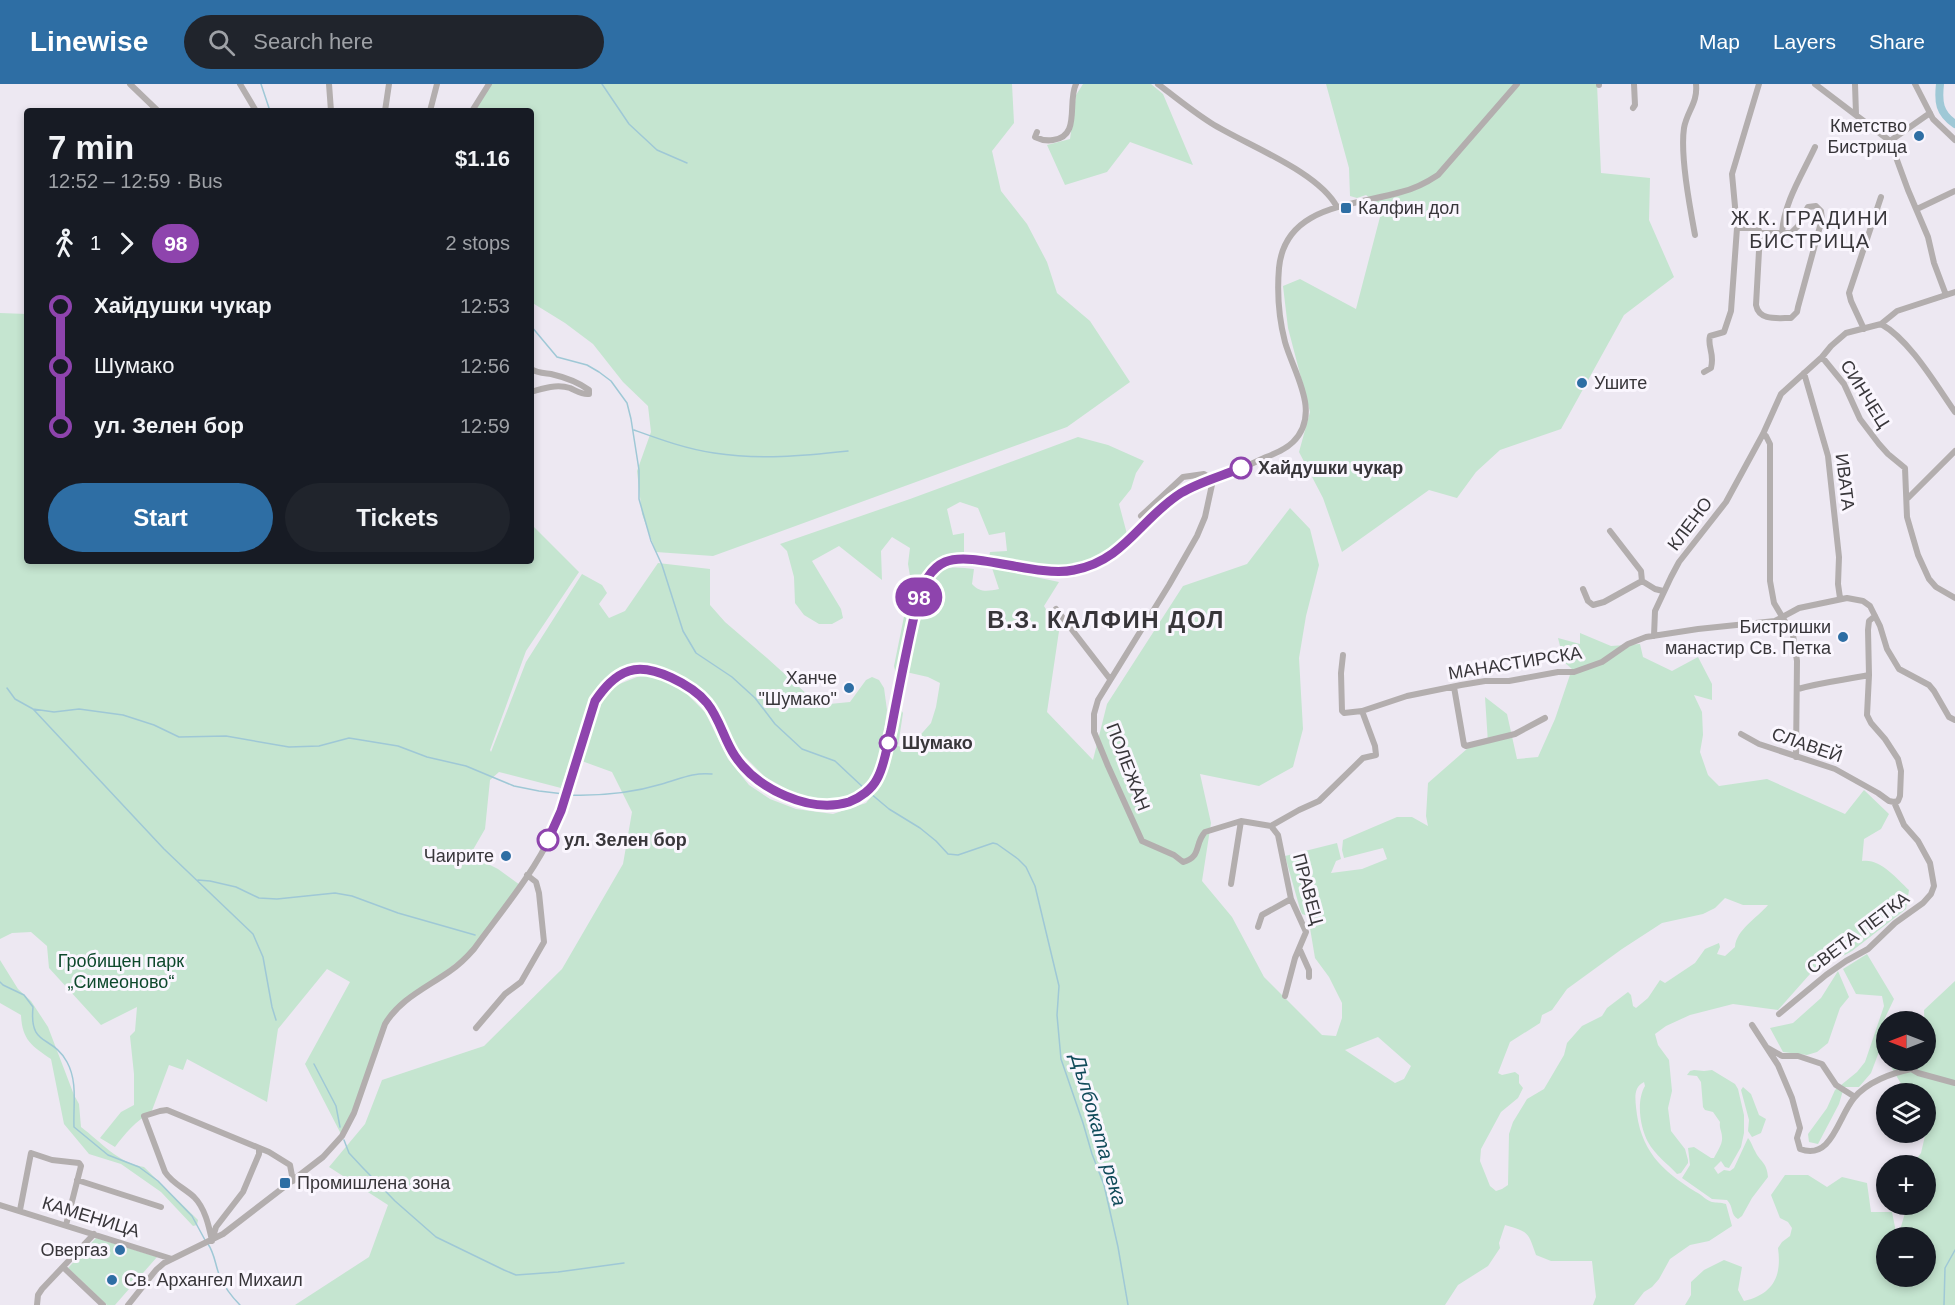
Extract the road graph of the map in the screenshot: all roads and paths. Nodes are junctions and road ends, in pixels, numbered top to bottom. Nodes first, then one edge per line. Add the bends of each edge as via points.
1 (130, 84) edge
2 (240, 84) edge
3 (329, 84) edge
4 (388, 84) edge
5 (437, 84) edge
6 (489, 84) edge
7 (1076, 84) edge
8 (1158, 84) edge
9 (1517, 84) edge
10 (1634, 84) edge
11 (1696, 84) edge
12 (1759, 84) edge
13 (1815, 84) edge
14 (1855, 84) edge
15 (1918, 86) edge
16 (155, 108) edge
17 (254, 108) edge
18 (332, 108) edge
19 (385, 108) edge
20 (431, 108) edge
21 (474, 108) edge
22 (1633, 108) dead end
23 (1930, 113) junction
24 (1856, 114) junction
25 (1037, 132) dead end
26 (1955, 140) edge
27 (1890, 141) junction
28 (1815, 147) dead end
29 (1955, 191) edge
30 (1881, 197) dead end
31 (1337, 207) junction
32 (1917, 209) junction
33 (1737, 228) junction
34 (1760, 233) junction
35 (1782, 233) junction
36 (1695, 235) dead end
37 (1955, 292) edge
38 (1946, 295) junction
39 (1881, 324) junction
40 (1864, 328) junction
41 (1822, 357) junction
42 (534, 371) edge
43 (1704, 372) dead end
44 (1804, 373) junction
45 (534, 391) edge
46 (1955, 412) edge
47 (1763, 434) junction
48 (1955, 451) edge
49 (1213, 480) junction
50 (1908, 498) junction
51 (1141, 516) dead end
52 (1610, 531) dead end
53 (1642, 581) junction
54 (1583, 589) dead end
55 (1663, 591) junction
56 (1840, 598) junction
57 (1954, 598) edge
58 (1056, 609) dead end
59 (1875, 616) junction
60 (1783, 617) junction
61 (1654, 636) junction
62 (1343, 655) dead end
63 (1869, 675) junction
64 (1110, 680) junction
65 (1454, 687) junction
66 (1798, 688) junction
67 (1362, 711) junction
68 (1545, 718) dead end
69 (1953, 719) edge
70 (1741, 734) dead end
71 (1796, 757) junction
72 (1894, 802) junction
73 (1241, 821) junction
74 (1271, 826) junction
75 (526, 875) junction
76 (1231, 884) dead end
77 (1292, 899) junction
78 (1258, 927) dead end
79 (1300, 950) junction
80 (1309, 977) dead end
81 (1285, 996) dead end
82 (1779, 1014) dead end
83 (1752, 1025) dead end
84 (476, 1028) dead end
85 (1767, 1047) junction
86 (1901, 1071) edge
87 (1914, 1071) edge
88 (1955, 1083) edge
89 (1855, 1097) junction
90 (259, 1148) junction
91 (77, 1180) junction
92 (293, 1181) junction
93 (0, 1204) edge
94 (161, 1207) dead end
95 (20, 1210) junction
96 (66, 1225) junction
97 (94, 1234) junction
98 (209, 1242) junction
99 (172, 1259) junction
100 (63, 1267) junction
101 (37, 1305) edge
102 (104, 1305) edge
103 (128, 1305) edge

1 - 16 street
2 - 17 street
3 - 18 street
4 - 19 street
5 - 20 street
6 - 21 street
7 - 25 street via 1069,133 1049,141 1035,137
8 - 31 street via 1210,122 1312,179
9 - 31 street via 1438,175 1403,192
10 - 22 street
11 - 36 street via 1697,96 1684,128
12 - 33 street via 1732,174
13 - 24 street
14 - 24 street
15 - 23 street
23 - 26 street
23 - 27 street
24 - 27 street
27 - 32 street
28 - 35 street via 1787,205
29 - 32 street
30 - 40 street via 1849,293
31 - 49 street via 1303,223 1282,249 1279,264 1283,331 1306,405 1305,420 1294,442 1283,450
32 - 38 street
33 - 34 street via 1758,228
33 - 43 street via 1731,311 1724,332 1710,336 1713,358 1711,368
34 - 35 street
34 - 35 street via 1757,312 1791,318 1797,312 1821,212 1816,206 1808,207 1795,230
37 - 38 street, КЛЕНО
38 - 39 street, КЛЕНО via 1896,311
39 - 40 street, КЛЕНО
39 - 46 street via 1920,360
40 - 41 street, КЛЕНО via 1846,333
41 - 44 street, КЛЕНО
41 - 50 street, СИНЧЕЦ via 1844,384 1860,419 1888,454 1905,468
42 - 45 street via 574,382 589,390 589,394 555,386
44 - 47 street, КЛЕНО via 1781,394
44 - 56 street, ИВАТА via 1828,456
47 - 55 street, КЛЕНО via 1726,502 1679,561
47 - 60 street via 1770,444 1770,581 1774,603
48 - 50 street
49 - 51 street via 1204,474 1183,477
49 - 64 street, ПОЛЕЖАН via 1197,536
49 - 75 street via 1181,493 1125,546 1097,564 1073,571 1037,571 958,559 935,568 921,592 884,760 871,787 849,802 808,803 772,789 745,770 708,704 696,692 677,680 640,669 619,676 595,701 552,834
50 - 57 street, СИНЧЕЦ via 1907,517 1923,568 1936,587
52 - 53 street via 1641,571
53 - 54 street via 1593,605
53 - 55 street
55 - 61 street, КЛЕНО via 1655,611
56 - 59 street, МАНАСТИРСКА via 1863,601
56 - 60 street, МАНАСТИРСКА via 1799,608
58 - 64 street
59 - 63 street via 1869,621 1868,630
59 - 69 street via 1899,669 1929,685
60 - 61 street, МАНАСТИРСКА via 1766,623
60 - 66 street via 1793,635
61 - 65 street, МАНАСТИРСКА via 1574,672
62 - 67 street via 1342,711
63 - 66 street
63 - 72 street via 1867,715 1898,759 1901,771 1900,796
64 - 73 street, ПОЛЕЖАН via 1098,699 1094,732 1142,841 1183,862 1196,854 1205,832
65 - 67 street, МАНАСТИРСКА via 1407,696
65 - 68 street via 1466,746 1515,734
66 - 71 street
67 - 74 street via 1376,755 1363,758 1319,801
70 - 71 street, СЛАВЕЙ
71 - 72 street, СЛАВЕЙ via 1835,769
72 - 82 street, СВЕТА ПЕТКА via 1904,825 1930,863 1934,886 1931,894 1868,949 1827,975
73 - 74 street
73 - 76 street
74 - 77 street, ПРАВЕЦ via 1278,835
75 - 84 street via 536,882 540,893 544,942 520,982
75 - 92 street via 462,962 393,1011 342,1136
77 - 78 street via 1262,915
77 - 79 street, ПРАВЕЦ via 1306,932
79 - 80 street
79 - 81 street, ПРАВЕЦ
83 - 85 street
85 - 89 street via 1782,1056 1798,1056 1822,1064 1836,1085
85 - 89 street via 1792,1098 1800,1128 1800,1149 1809,1153 1827,1144
86 - 89 street via 1891,1073
87 - 88 street
90 - 92 street via 290,1165
90 - 98 street via 243,1192
90 - 98 street via 167,1110 144,1116 165,1172 201,1208
91 - 94 street
91 - 95 street via 81,1164 31,1153
91 - 96 street
92 - 98 street
93 - 95 street, КАМЕНИЦА
95 - 96 street, КАМЕНИЦА
96 - 97 street, КАМЕНИЦА
97 - 99 street, КАМЕНИЦА
97 - 100 street
98 - 99 street
99 - 103 street via 156,1269
100 - 101 street via 42,1289
100 - 102 street

